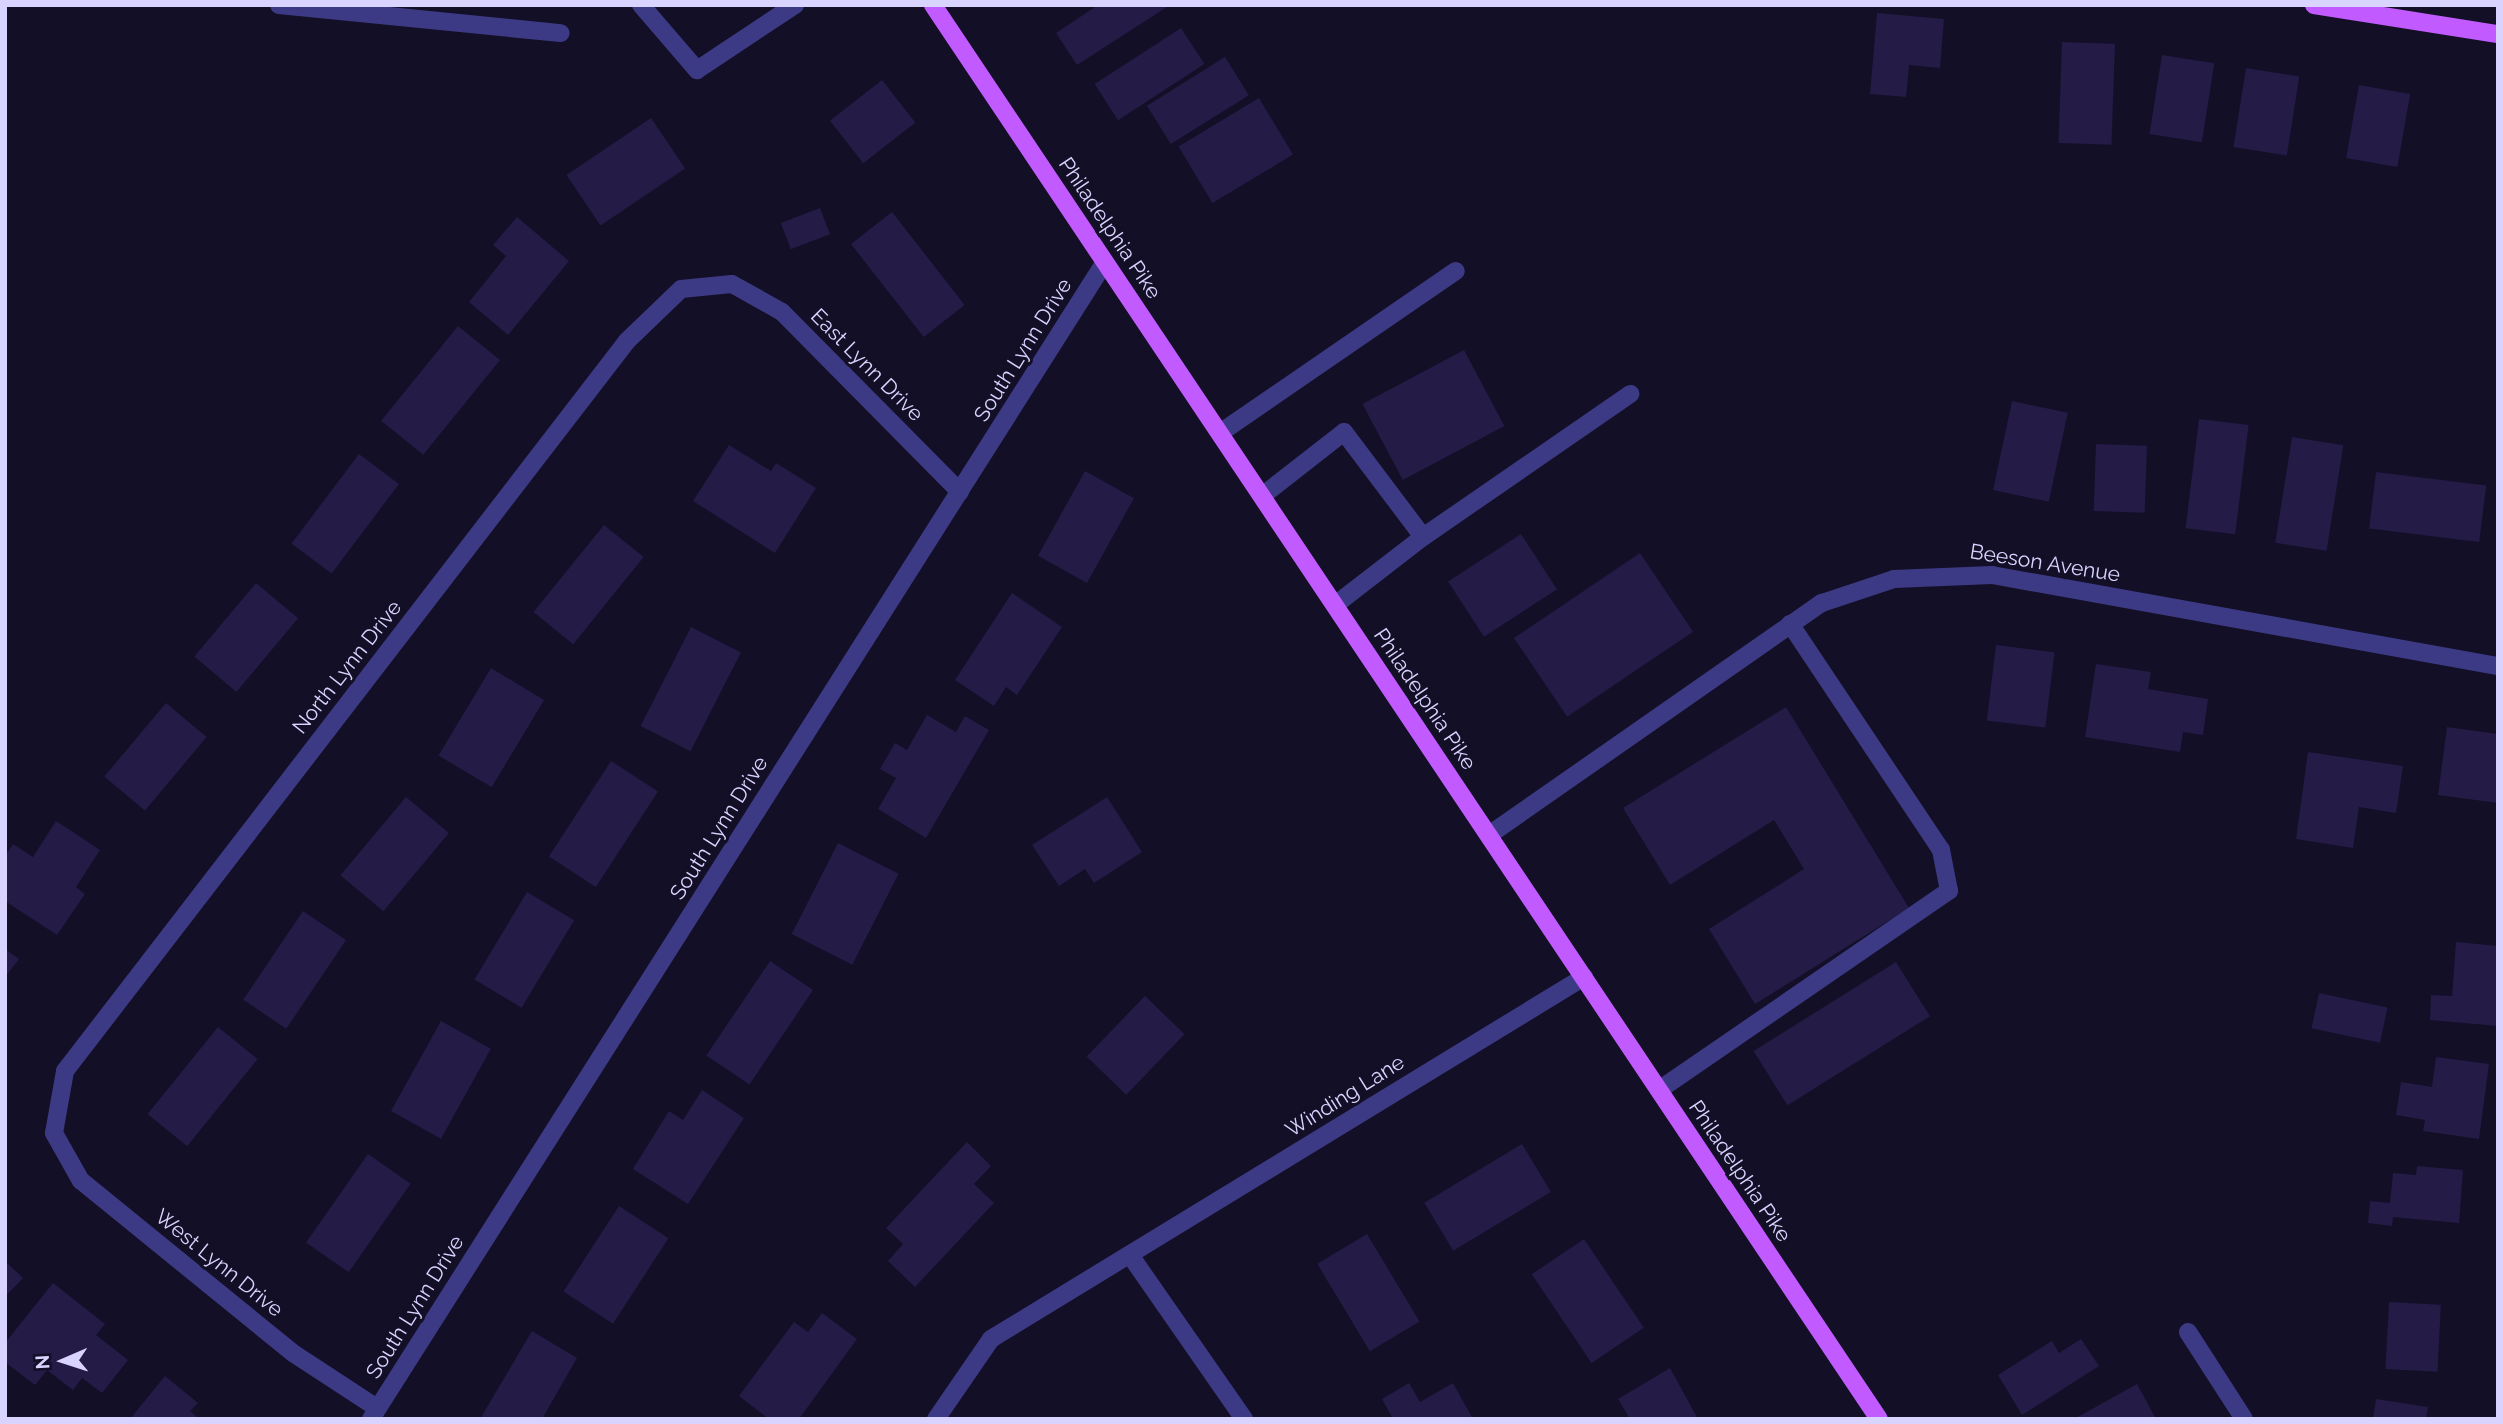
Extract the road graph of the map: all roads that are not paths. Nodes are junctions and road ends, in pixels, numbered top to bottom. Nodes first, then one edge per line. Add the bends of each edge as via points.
1 (279, 5) edge
2 (641, 5) edge
3 (795, 5) edge
4 (933, 5) edge
5 (2314, 5) edge
6 (561, 33) dead end
7 (2498, 34) edge
8 (1105, 262) junction
9 (1457, 271) dead end
10 (732, 284) joint
11 (1630, 394) dead end
12 (1220, 433) junction
13 (960, 492) junction
14 (1262, 496) junction
15 (1423, 537) junction
16 (1335, 606) junction
17 (1790, 624) junction
18 (2498, 666) edge
19 (1489, 835) junction
20 (1584, 976) junction
21 (1659, 1090) junction
22 (54, 1133) joint
23 (1130, 1255) junction
24 (2188, 1332) dead end
25 (374, 1413) edge
26 (936, 1419) edge
27 (1244, 1419) edge
28 (1879, 1419) edge
29 (2244, 1419) edge

1 - 6 street
2 - 3 street via 697,70
4 - 8 main road, Philadelphia Pike
5 - 7 main road
8 - 12 main road, Philadelphia Pike
8 - 13 street, South Lynn Drive
9 - 12 street
10 - 13 street, East Lynn Drive via 782,312
10 - 22 street, North Lynn Drive via 681,289 627,341 65,1071
11 - 15 street
12 - 14 main road, Philadelphia Pike
13 - 25 street, South Lynn Drive
14 - 15 street via 1344,432
14 - 16 main road, Philadelphia Pike
15 - 16 street
16 - 19 main road, Philadelphia Pike
17 - 18 street, Beeson Avenue via 1856,588 1961,572
17 - 19 street, Beeson Avenue
17 - 21 street via 1941,850 1949,878 1944,899
19 - 20 main road, Philadelphia Pike
20 - 21 main road, Philadelphia Pike
20 - 23 street, Winding Lane
21 - 28 main road, Philadelphia Pike
22 - 25 street, West Lynn Drive via 81,1181
23 - 26 street, Winding Lane via 992,1339
23 - 27 street
24 - 29 street

